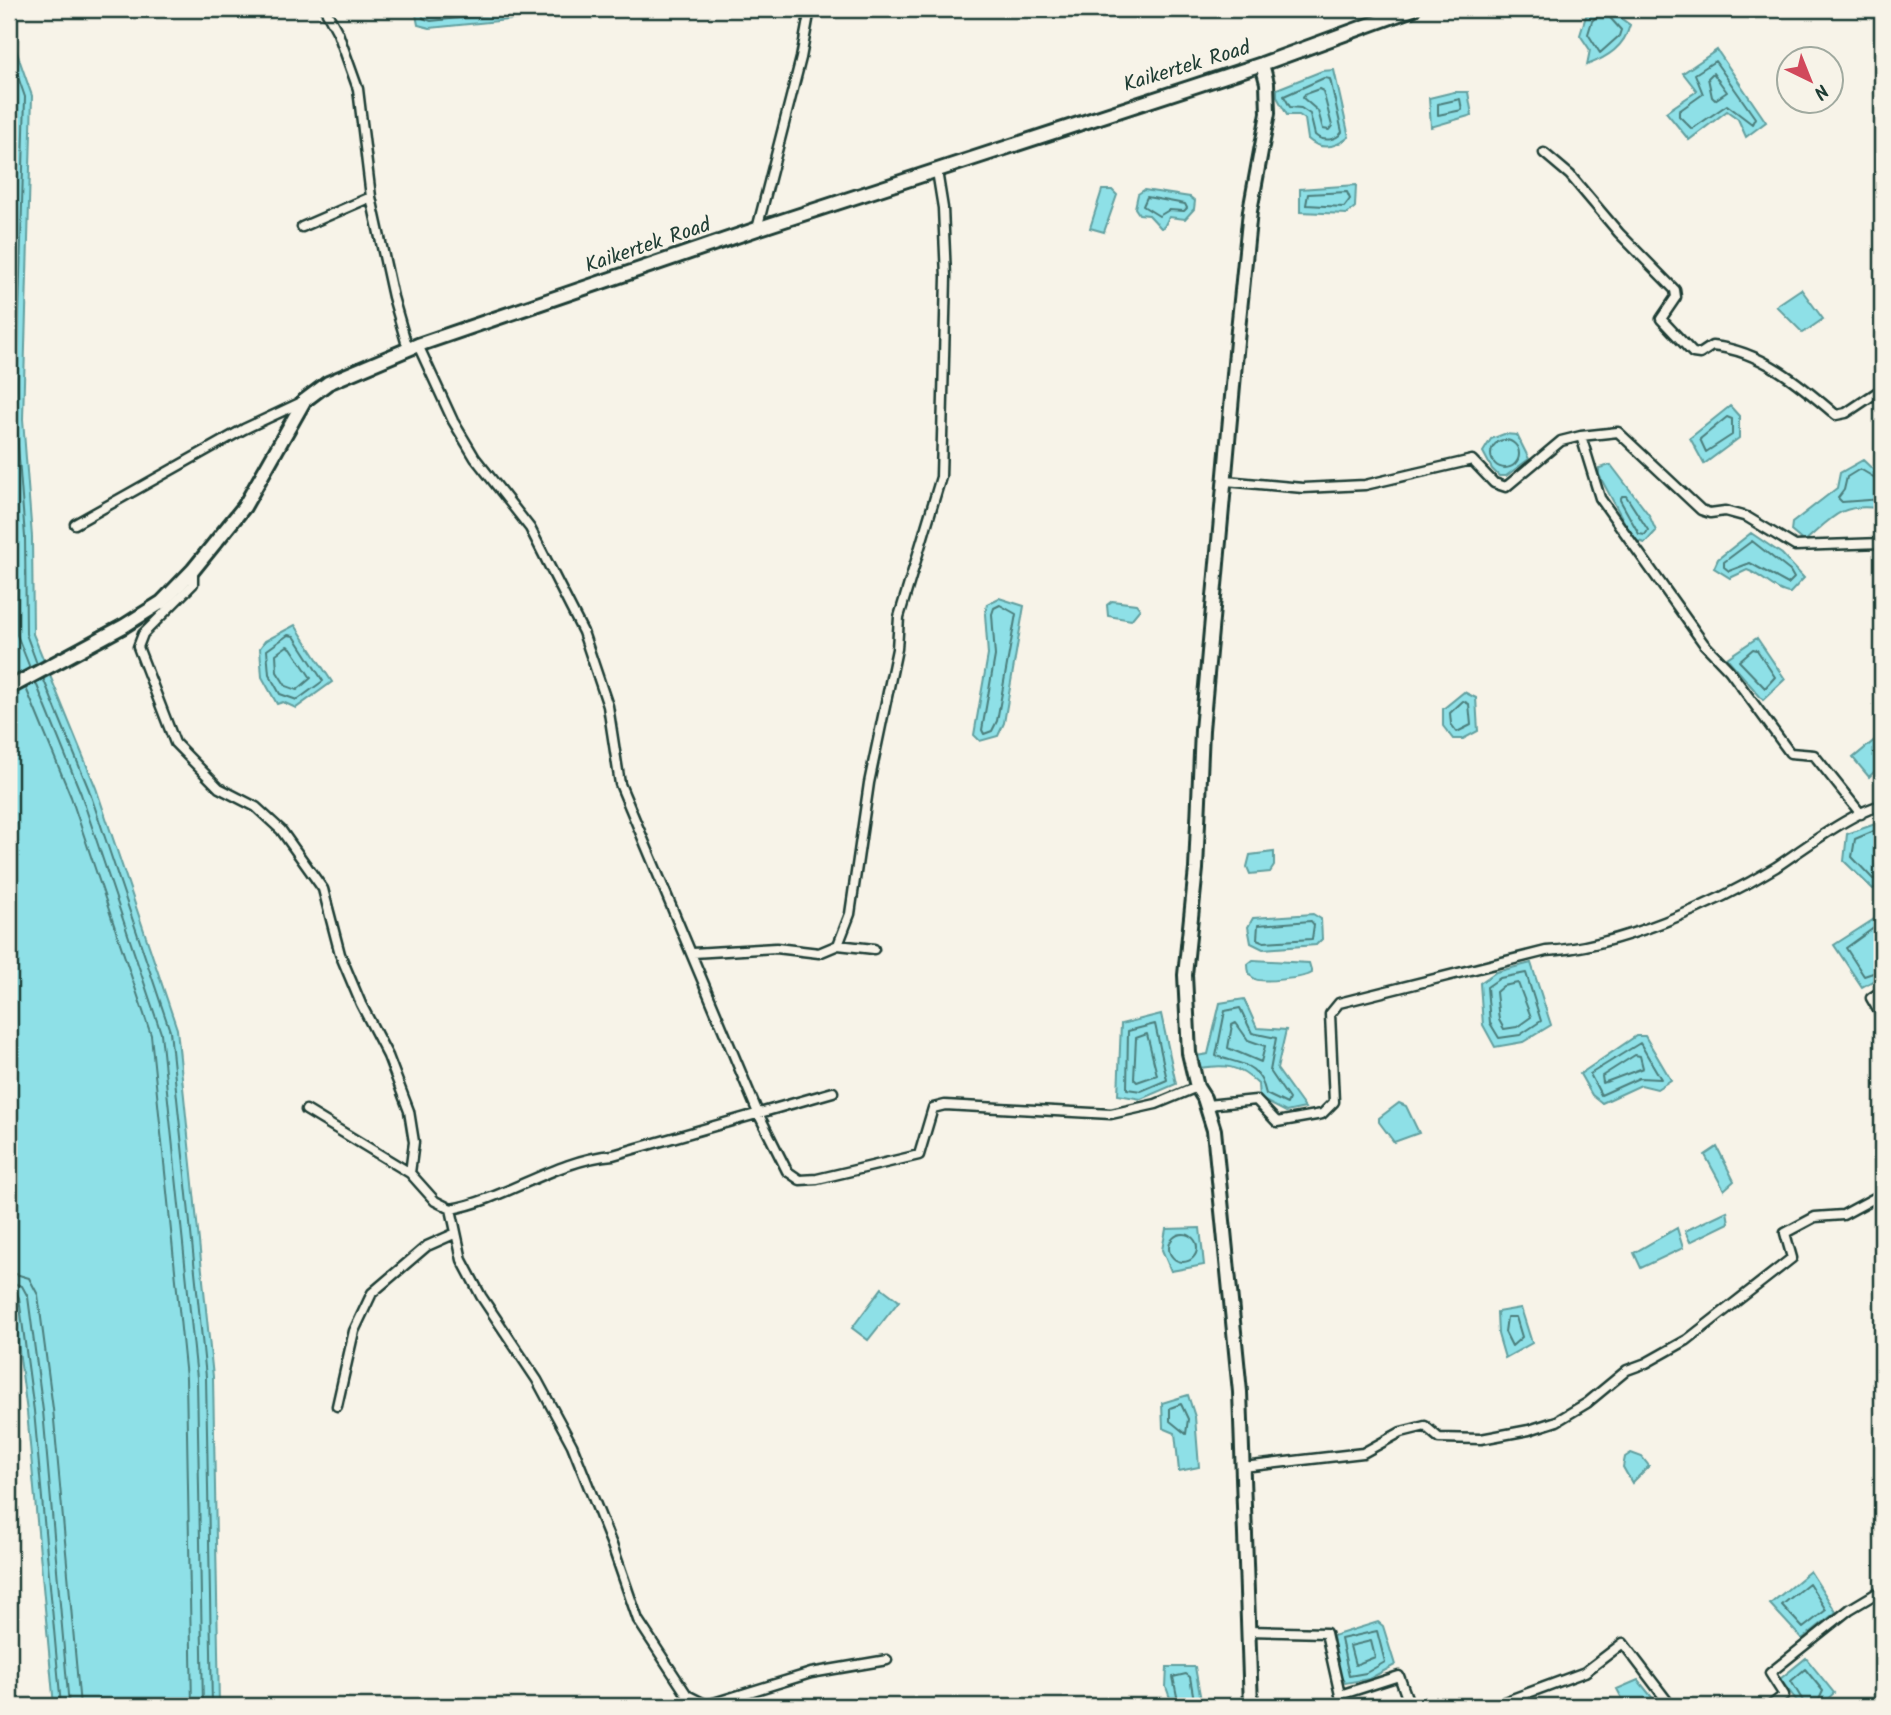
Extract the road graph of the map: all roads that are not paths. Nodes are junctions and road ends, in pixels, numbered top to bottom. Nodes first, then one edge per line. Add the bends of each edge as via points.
1 (325, 9) edge
2 (810, 9) edge
3 (1413, 9) edge
4 (1262, 64) junction
5 (1544, 153) dead end
6 (937, 171) junction
7 (371, 197) junction
8 (302, 227) dead end
9 (757, 229) junction
10 (413, 347) junction
11 (1882, 389) edge
12 (304, 401) junction
13 (1581, 436) junction
14 (1226, 481) junction
15 (75, 524) dead end
16 (1882, 543) edge
17 (193, 570) junction
18 (9, 688) edge
19 (1882, 805) edge
20 (1861, 814) junction
21 (838, 945) junction
22 (874, 949) dead end
23 (693, 953) junction
24 (1882, 991) edge
25 (1882, 1017) edge
26 (1197, 1087) junction
27 (833, 1092) dead end
28 (1207, 1105) junction
29 (306, 1110) dead end
30 (758, 1113) junction
31 (410, 1173) junction
32 (1882, 1194) edge
33 (451, 1209) junction
34 (454, 1234) junction
35 (337, 1406) dead end
36 (1244, 1467) junction
37 (1882, 1590) edge
38 (1247, 1630) junction
39 (887, 1660) dead end
40 (707, 1706) edge
41 (1251, 1706) edge
42 (1409, 1706) edge
43 (1493, 1706) edge
44 (1671, 1706) edge
45 (1770, 1706) edge

1 - 7 street via 358,89
2 - 9 street
3 - 4 main road, Kaikertek Road
4 - 6 main road, Kaikertek Road
4 - 14 main road via 1268,113 1250,211
5 - 11 street via 1570,175 1675,290 1676,297 1661,319 1693,353 1700,355 1716,346 1748,354 1798,382 1836,415
6 - 9 main road, Kaikertek Road
6 - 21 street via 946,277 941,477 899,617 850,914
7 - 8 street
7 - 10 street via 393,297
9 - 10 main road, Kaikertek Road
10 - 12 main road, Kaikertek Road via 328,383
10 - 23 street via 475,458 530,528 583,632 608,706 620,785
12 - 15 street via 244,429
12 - 17 main road, Kaikertek Road via 244,507
13 - 14 street via 1561,441 1506,488 1494,483 1472,460 1365,485 1303,488
13 - 16 street via 1618,432 1701,510 1747,517 1795,546
13 - 20 street via 1600,498 1704,644 1729,670 1790,753 1814,755
14 - 26 main road via 1185,975 1189,1053
17 - 18 main road, Kaikertek Road via 162,601 124,626
17 - 31 street via 193,584 143,634 138,647 175,743 219,788 256,807 281,830 323,889 340,954 409,1111 414,1142
19 - 20 street
20 - 28 street via 1762,875 1617,938 1546,951 1339,1003 1330,1014 1334,1101 1322,1114 1277,1122 1256,1100
21 - 22 street
21 - 23 street via 819,953 776,948
23 - 30 street
24 - 25 street via 1871,998
26 - 28 main road
26 - 30 street via 1156,1104 1111,1114 945,1105 933,1108 919,1155 809,1180 787,1171
27 - 30 street
28 - 36 main road via 1215,1144
29 - 31 street
30 - 33 street via 598,1157 516,1185 480,1204
31 - 33 street via 435,1201
32 - 36 street via 1843,1215 1815,1217 1785,1233 1792,1258 1687,1340 1627,1370 1557,1421 1481,1439 1439,1438 1425,1426 1401,1432 1363,1453
33 - 34 street
34 - 35 street via 427,1245 372,1293 354,1331
34 - 40 street via 481,1296 537,1380 572,1445 638,1620 687,1695
36 - 38 main road
37 - 45 street via 1850,1609 1770,1673 1784,1695
38 - 41 main road
38 - 42 street via 1326,1633 1340,1695 1399,1676
39 - 40 street via 811,1673
43 - 44 street via 1585,1672 1623,1643

